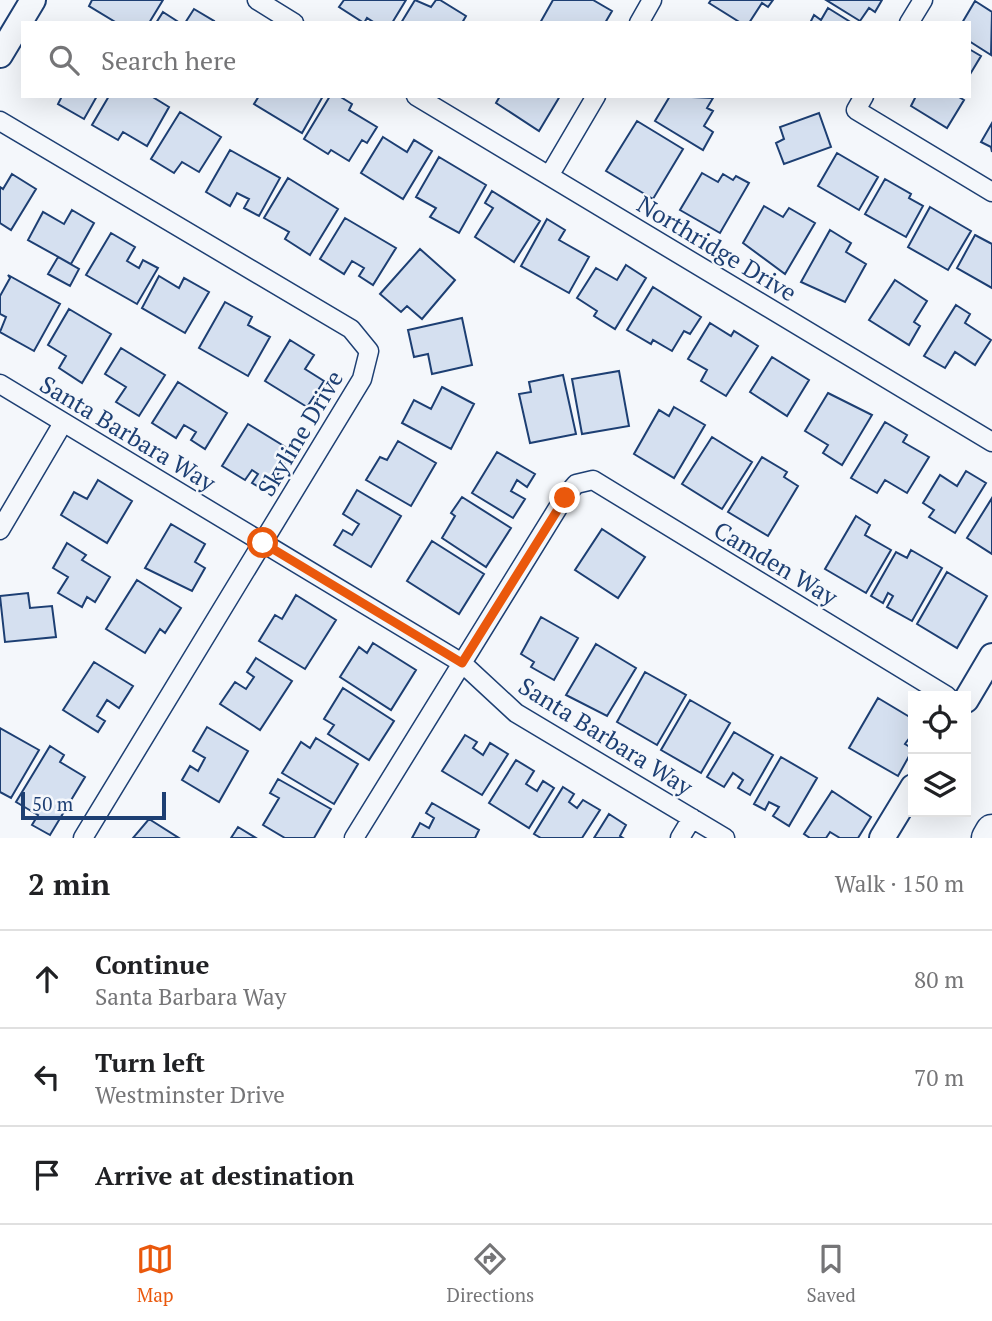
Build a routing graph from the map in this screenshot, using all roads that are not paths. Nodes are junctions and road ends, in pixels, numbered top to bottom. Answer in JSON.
{"nodes":[{"id":1,"x":33,"y":0,"type":"edge"},
{"id":2,"x":257,"y":0,"type":"edge"},
{"id":3,"x":652,"y":0,"type":"edge"},
{"id":4,"x":923,"y":0,"type":"edge"},
{"id":5,"x":291,"y":21,"type":"edge"},
{"id":6,"x":640,"y":21,"type":"edge"},
{"id":7,"x":910,"y":21,"type":"edge"},
{"id":8,"x":0,"y":55,"type":"edge"},
{"id":9,"x":419,"y":98,"type":"edge"},
{"id":10,"x":595,"y":98,"type":"edge"},
{"id":11,"x":863,"y":98,"type":"edge"},
{"id":12,"x":0,"y":121,"type":"edge"},
{"id":13,"x":549,"y":176,"type":"junction"},
{"id":14,"x":992,"y":192,"type":"edge"},
{"id":15,"x":0,"y":384,"type":"edge"},
{"id":16,"x":63,"y":423,"type":"junction"},
{"id":17,"x":992,"y":442,"type":"edge"},
{"id":18,"x":1,"y":530,"type":"edge"},
{"id":19,"x":263,"y":543,"type":"junction"},
{"id":20,"x":992,"y":656,"type":"edge"},
{"id":21,"x":462,"y":663,"type":"junction"},
{"id":22,"x":939,"y":691,"type":"edge"},
{"id":23,"x":971,"y":692,"type":"edge"},
{"id":24,"x":908,"y":794,"type":"edge"},
{"id":25,"x":692,"y":818,"type":"junction"},
{"id":26,"x":992,"y":831,"type":"edge"},
{"id":27,"x":83,"y":838,"type":"edge"},
{"id":28,"x":354,"y":838,"type":"edge"},
{"id":29,"x":680,"y":838,"type":"edge"},
{"id":30,"x":725,"y":838,"type":"edge"},
{"id":31,"x":882,"y":838,"type":"edge"},
{"id":32,"x":988,"y":838,"type":"edge"}],
"edges":[{"from":1,"to":8,"type":"street"},
{"from":2,"to":5,"type":"street"},
{"from":3,"to":6,"type":"street"},
{"from":4,"to":7,"type":"street"},
{"from":9,"to":13,"type":"street","name":"Northridge Drive"},
{"from":10,"to":13,"type":"street"},
{"from":11,"to":14,"type":"street"},
{"from":12,"to":19,"type":"street","name":"Skyline Drive"},
{"from":13,"to":17,"type":"street","name":"Northridge Drive"},
{"from":15,"to":16,"type":"street","name":"Santa Barbara Way"},
{"from":16,"to":18,"type":"street"},
{"from":16,"to":19,"type":"street","name":"Santa Barbara Way"},
{"from":19,"to":21,"type":"street","name":"Santa Barbara Way"},
{"from":19,"to":27,"type":"street","name":"Skyline Drive"},
{"from":20,"to":23,"type":"street"},
{"from":21,"to":22,"type":"street","name":"Camden Way"},
{"from":21,"to":25,"type":"street","name":"Santa Barbara Way"},
{"from":21,"to":28,"type":"street"},
{"from":24,"to":31,"type":"street"},
{"from":25,"to":29,"type":"street"},
{"from":25,"to":30,"type":"street","name":"Santa Barbara Way"},
{"from":26,"to":32,"type":"highway"}]}
